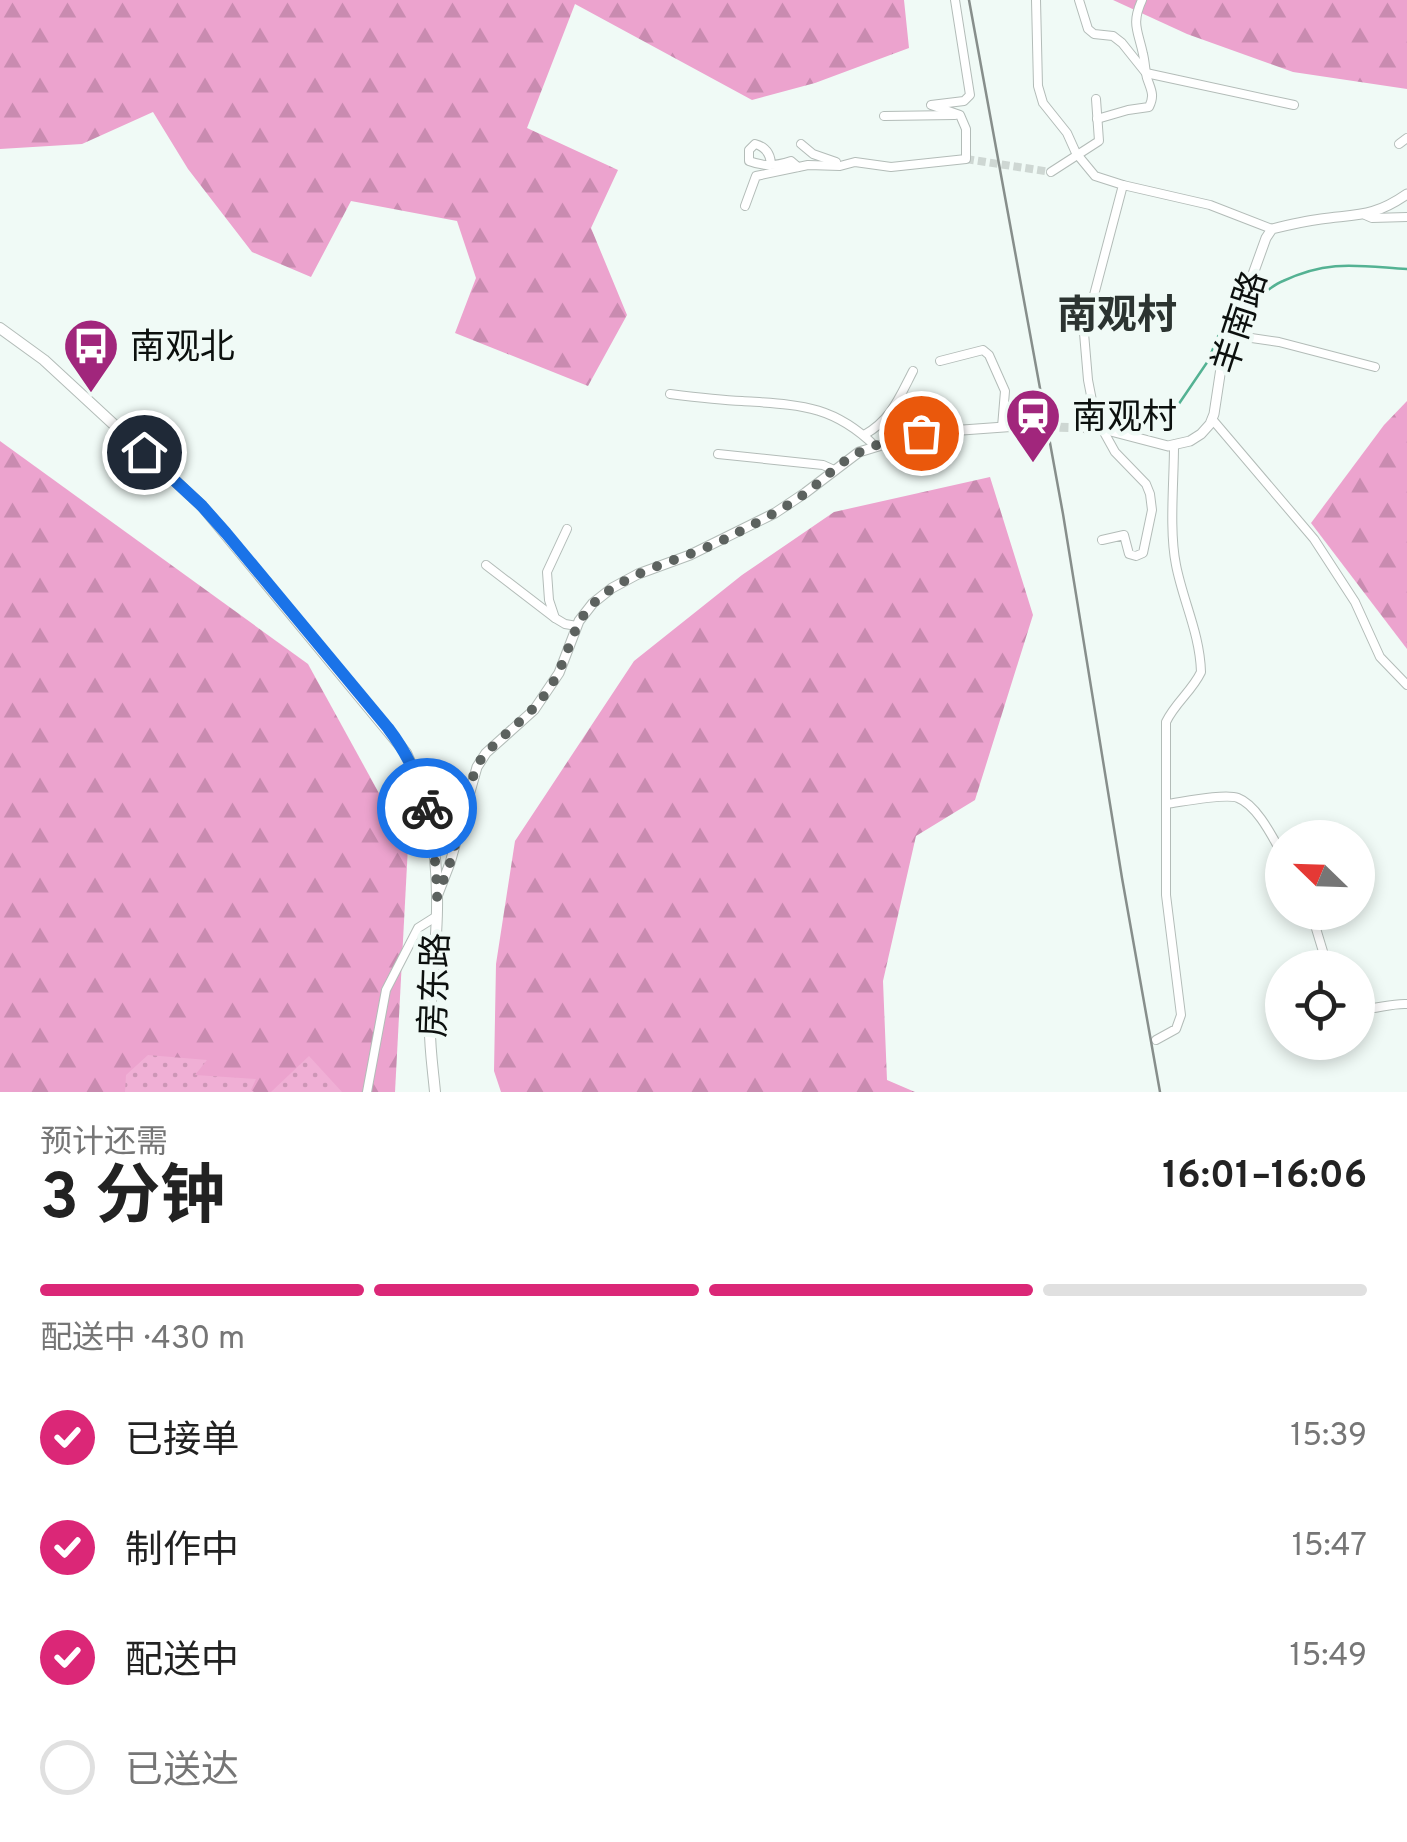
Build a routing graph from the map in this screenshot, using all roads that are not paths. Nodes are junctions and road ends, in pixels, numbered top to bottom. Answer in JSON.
{"nodes":[{"id":1,"x":955,"y":0,"type":"edge"},
{"id":2,"x":1036,"y":0,"type":"edge"},
{"id":3,"x":1079,"y":0,"type":"edge"},
{"id":4,"x":1142,"y":0,"type":"edge"},
{"id":5,"x":1146,"y":74,"type":"junction"},
{"id":6,"x":1096,"y":98,"type":"dead end"},
{"id":7,"x":1294,"y":105,"type":"dead end"},
{"id":8,"x":960,"y":115,"type":"junction"},
{"id":9,"x":884,"y":116,"type":"dead end"},
{"id":10,"x":1097,"y":119,"type":"junction"},
{"id":11,"x":801,"y":144,"type":"dead end"},
{"id":12,"x":1076,"y":154,"type":"junction"},
{"id":13,"x":846,"y":164,"type":"junction"},
{"id":14,"x":771,"y":166,"type":"dead end"},
{"id":15,"x":798,"y":166,"type":"junction"},
{"id":16,"x":1051,"y":172,"type":"tunnel mouth"},
{"id":17,"x":1123,"y":186,"type":"junction"},
{"id":18,"x":1407,"y":194,"type":"edge"},
{"id":19,"x":746,"y":206,"type":"dead end"},
{"id":20,"x":1365,"y":215,"type":"junction"},
{"id":21,"x":1407,"y":218,"type":"edge"},
{"id":22,"x":1272,"y":230,"type":"junction"},
{"id":23,"x":0,"y":328,"type":"edge"},
{"id":24,"x":1231,"y":335,"type":"junction"},
{"id":25,"x":940,"y":362,"type":"dead end"},
{"id":26,"x":1375,"y":367,"type":"dead end"},
{"id":27,"x":913,"y":371,"type":"dead end"},
{"id":28,"x":670,"y":394,"type":"dead end"},
{"id":29,"x":1212,"y":418,"type":"junction"},
{"id":30,"x":1019,"y":426,"type":"tunnel mouth"},
{"id":31,"x":1002,"y":427,"type":"junction"},
{"id":32,"x":1086,"y":428,"type":"tunnel mouth"},
{"id":33,"x":1103,"y":429,"type":"junction"},
{"id":34,"x":864,"y":435,"type":"junction"},
{"id":35,"x":875,"y":446,"type":"junction"},
{"id":36,"x":1174,"y":446,"type":"junction"},
{"id":37,"x":718,"y":454,"type":"dead end"},
{"id":38,"x":834,"y":470,"type":"junction"},
{"id":39,"x":566,"y":529,"type":"dead end"},
{"id":40,"x":1102,"y":540,"type":"dead end"},
{"id":41,"x":486,"y":565,"type":"dead end"},
{"id":42,"x":555,"y":618,"type":"junction"},
{"id":43,"x":577,"y":626,"type":"junction"},
{"id":44,"x":1407,"y":685,"type":"edge"},
{"id":45,"x":1166,"y":804,"type":"junction"},
{"id":46,"x":1265,"y":825,"type":"edge"},
{"id":47,"x":437,"y":897,"type":"junction"},
{"id":48,"x":437,"y":916,"type":"junction"},
{"id":49,"x":1407,"y":1004,"type":"edge"},
{"id":50,"x":1375,"y":1010,"type":"edge"},
{"id":51,"x":1156,"y":1040,"type":"dead end"},
{"id":52,"x":367,"y":1092,"type":"edge"},
{"id":53,"x":435,"y":1092,"type":"edge"}],
"edges":[{"from":1,"to":8,"type":"street"},
{"from":2,"to":12,"type":"street"},
{"from":3,"to":5,"type":"street"},
{"from":4,"to":5,"type":"street"},
{"from":5,"to":7,"type":"street"},
{"from":5,"to":10,"type":"street"},
{"from":6,"to":10,"type":"street"},
{"from":8,"to":9,"type":"street"},
{"from":8,"to":13,"type":"street"},
{"from":10,"to":12,"type":"street"},
{"from":11,"to":13,"type":"street"},
{"from":12,"to":16,"type":"street"},
{"from":12,"to":17,"type":"street"},
{"from":13,"to":15,"type":"street"},
{"from":14,"to":15,"type":"street"},
{"from":15,"to":19,"type":"street"},
{"from":17,"to":22,"type":"street"},
{"from":17,"to":33,"type":"street"},
{"from":18,"to":20,"type":"street","name":"羊南路"},
{"from":20,"to":21,"type":"street"},
{"from":20,"to":22,"type":"street","name":"羊南路"},
{"from":22,"to":24,"type":"street","name":"羊南路"},
{"from":23,"to":47,"type":"main road","name":"房东路"},
{"from":24,"to":26,"type":"street"},
{"from":24,"to":29,"type":"street","name":"羊南路"},
{"from":25,"to":31,"type":"street"},
{"from":27,"to":34,"type":"street"},
{"from":28,"to":34,"type":"street"},
{"from":29,"to":36,"type":"street","name":"羊南路"},
{"from":29,"to":44,"type":"street"},
{"from":30,"to":31,"type":"street"},
{"from":31,"to":35,"type":"street"},
{"from":32,"to":33,"type":"street"},
{"from":33,"to":36,"type":"street"},
{"from":33,"to":40,"type":"street"},
{"from":34,"to":35,"type":"street"},
{"from":35,"to":38,"type":"street"},
{"from":36,"to":45,"type":"street"},
{"from":37,"to":38,"type":"street"},
{"from":38,"to":43,"type":"street"},
{"from":39,"to":42,"type":"street"},
{"from":41,"to":42,"type":"street"},
{"from":42,"to":43,"type":"street"},
{"from":43,"to":47,"type":"street"},
{"from":45,"to":46,"type":"street"},
{"from":45,"to":51,"type":"street"},
{"from":47,"to":48,"type":"main road","name":"房东路"},
{"from":48,"to":52,"type":"street"},
{"from":48,"to":53,"type":"main road","name":"房东路"},
{"from":49,"to":50,"type":"street"}]}
